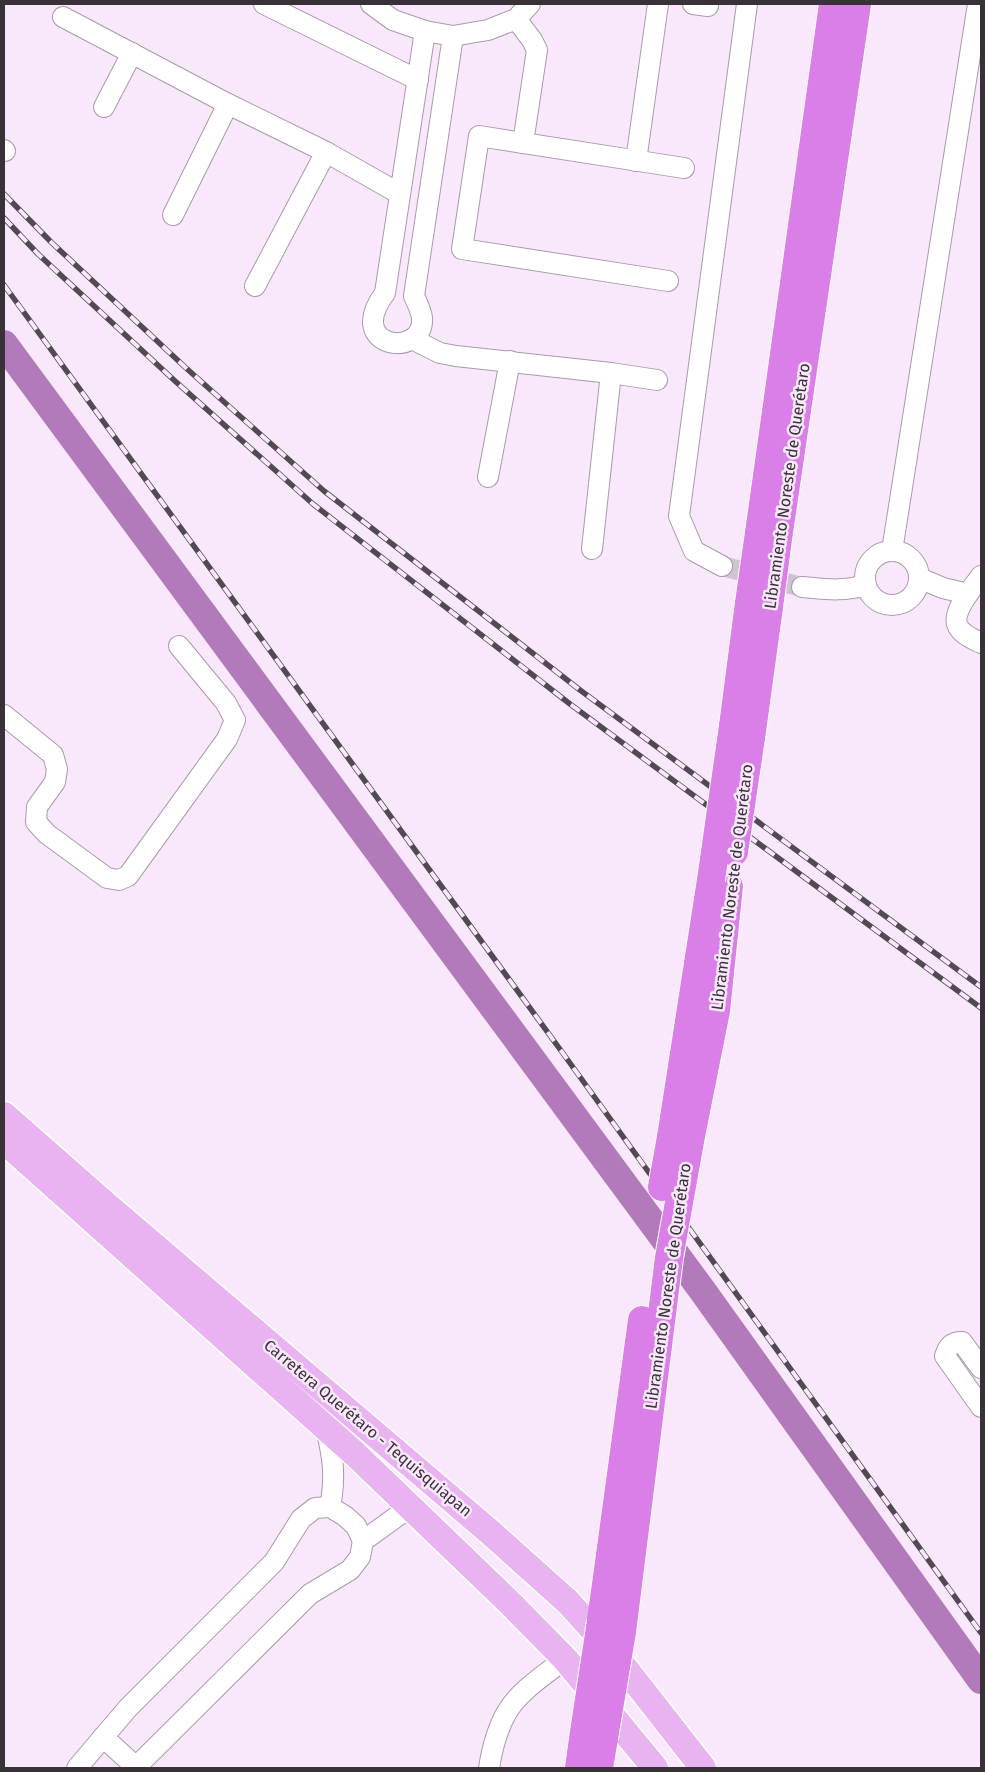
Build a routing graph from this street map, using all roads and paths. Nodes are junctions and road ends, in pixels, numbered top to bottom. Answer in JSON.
{"nodes":[{"id":1,"x":264,"y":4,"type":"edge"},
{"id":2,"x":371,"y":4,"type":"edge"},
{"id":3,"x":530,"y":4,"type":"edge"},
{"id":4,"x":658,"y":4,"type":"edge"},
{"id":5,"x":747,"y":4,"type":"edge"},
{"id":6,"x":833,"y":4,"type":"edge"},
{"id":7,"x":857,"y":4,"type":"edge"},
{"id":8,"x":978,"y":4,"type":"edge"},
{"id":9,"x":63,"y":17,"type":"dead end"},
{"id":10,"x":516,"y":19,"type":"junction"},
{"id":11,"x":425,"y":30,"type":"junction"},
{"id":12,"x":453,"y":36,"type":"junction"},
{"id":13,"x":132,"y":53,"type":"junction"},
{"id":14,"x":418,"y":80,"type":"junction"},
{"id":15,"x":228,"y":104,"type":"junction"},
{"id":16,"x":104,"y":107,"type":"dead end"},
{"id":17,"x":524,"y":143,"type":"junction"},
{"id":18,"x":326,"y":152,"type":"junction"},
{"id":19,"x":636,"y":161,"type":"junction"},
{"id":20,"x":684,"y":168,"type":"dead end"},
{"id":21,"x":400,"y":194,"type":"junction"},
{"id":22,"x":173,"y":215,"type":"dead end"},
{"id":23,"x":668,"y":281,"type":"dead end"},
{"id":24,"x":255,"y":286,"type":"dead end"},
{"id":25,"x":385,"y":293,"type":"junction"},
{"id":26,"x":414,"y":296,"type":"junction"},
{"id":27,"x":412,"y":339,"type":"junction"},
{"id":28,"x":510,"y":361,"type":"junction"},
{"id":29,"x":611,"y":373,"type":"junction"},
{"id":30,"x":656,"y":380,"type":"dead end"},
{"id":31,"x":488,"y":477,"type":"dead end"},
{"id":32,"x":769,"y":536,"type":"junction"},
{"id":33,"x":592,"y":550,"type":"dead end"},
{"id":34,"x":892,"y":551,"type":"junction"},
{"id":35,"x":722,"y":566,"type":"tunnel mouth"},
{"id":36,"x":981,"y":576,"type":"edge"},
{"id":37,"x":919,"y":578,"type":"junction"},
{"id":38,"x":865,"y":585,"type":"junction"},
{"id":39,"x":802,"y":587,"type":"tunnel mouth"},
{"id":40,"x":968,"y":594,"type":"junction"},
{"id":41,"x":981,"y":644,"type":"edge"},
{"id":42,"x":179,"y":646,"type":"dead end"},
{"id":43,"x":4,"y":715,"type":"edge"},
{"id":44,"x":4,"y":1116,"type":"edge"},
{"id":45,"x":4,"y":1142,"type":"edge"},
{"id":46,"x":981,"y":1368,"type":"edge"},
{"id":47,"x":981,"y":1407,"type":"edge"},
{"id":48,"x":326,"y":1428,"type":"junction"},
{"id":49,"x":330,"y":1507,"type":"junction"},
{"id":50,"x":410,"y":1507,"type":"junction"},
{"id":51,"x":363,"y":1541,"type":"junction"},
{"id":52,"x":565,"y":1659,"type":"junction"},
{"id":53,"x":594,"y":1735,"type":"junction"},
{"id":54,"x":104,"y":1737,"type":"junction"},
{"id":55,"x":77,"y":1768,"type":"edge"},
{"id":56,"x":136,"y":1768,"type":"edge"},
{"id":57,"x":489,"y":1768,"type":"edge"},
{"id":58,"x":579,"y":1768,"type":"edge"},
{"id":59,"x":599,"y":1768,"type":"edge"},
{"id":60,"x":655,"y":1768,"type":"edge"},
{"id":61,"x":703,"y":1768,"type":"edge"}],
"edges":[{"from":1,"to":14,"type":"street"},
{"from":2,"to":11,"type":"street"},
{"from":3,"to":10,"type":"street"},
{"from":4,"to":19,"type":"street"},
{"from":5,"to":35,"type":"street"},
{"from":6,"to":32,"type":"highway","name":"Libramiento Noreste de Querétaro"},
{"from":7,"to":32,"type":"highway","name":"Libramiento Noreste de Querétaro"},
{"from":8,"to":34,"type":"street"},
{"from":9,"to":13,"type":"street"},
{"from":10,"to":12,"type":"street"},
{"from":10,"to":17,"type":"street"},
{"from":11,"to":12,"type":"street"},
{"from":11,"to":14,"type":"street"},
{"from":12,"to":26,"type":"street"},
{"from":13,"to":15,"type":"street"},
{"from":13,"to":16,"type":"street"},
{"from":14,"to":21,"type":"street"},
{"from":15,"to":18,"type":"street"},
{"from":15,"to":22,"type":"street"},
{"from":17,"to":19,"type":"street"},
{"from":17,"to":23,"type":"street"},
{"from":18,"to":21,"type":"street"},
{"from":18,"to":24,"type":"street"},
{"from":19,"to":20,"type":"street"},
{"from":21,"to":25,"type":"street"},
{"from":25,"to":26,"type":"street"},
{"from":25,"to":27,"type":"street"},
{"from":26,"to":27,"type":"street"},
{"from":27,"to":28,"type":"street"},
{"from":28,"to":29,"type":"street"},
{"from":28,"to":31,"type":"street"},
{"from":29,"to":30,"type":"street"},
{"from":29,"to":33,"type":"street"},
{"from":32,"to":53,"type":"highway","name":"Libramiento Noreste de Querétaro","bridge":true},
{"from":34,"to":37,"type":"street"},
{"from":34,"to":38,"type":"street"},
{"from":36,"to":40,"type":"street"},
{"from":37,"to":38,"type":"street"},
{"from":37,"to":40,"type":"street"},
{"from":38,"to":39,"type":"street"},
{"from":40,"to":41,"type":"street"},
{"from":42,"to":43,"type":"street"},
{"from":44,"to":61,"type":"main road","name":"Carretera Querétaro - Tequisquiapan"},
{"from":45,"to":48,"type":"main road","name":"Carretera Querétaro - Tequisquiapan"},
{"from":46,"to":47,"type":"street"},
{"from":48,"to":49,"type":"street"},
{"from":48,"to":50,"type":"main road","name":"Carretera Querétaro - Tequisquiapan"},
{"from":49,"to":51,"type":"street"},
{"from":49,"to":54,"type":"street"},
{"from":50,"to":51,"type":"street"},
{"from":50,"to":52,"type":"main road","name":"Carretera Querétaro - Tequisquiapan"},
{"from":51,"to":56,"type":"street"},
{"from":52,"to":57,"type":"street"},
{"from":52,"to":60,"type":"main road","name":"Carretera Querétaro - Tequisquiapan"},
{"from":53,"to":58,"type":"highway","name":"Libramiento Noreste de Querétaro"},
{"from":53,"to":59,"type":"highway","name":"Libramiento Noreste de Querétaro"},
{"from":54,"to":55,"type":"street"},
{"from":54,"to":56,"type":"street"}]}
